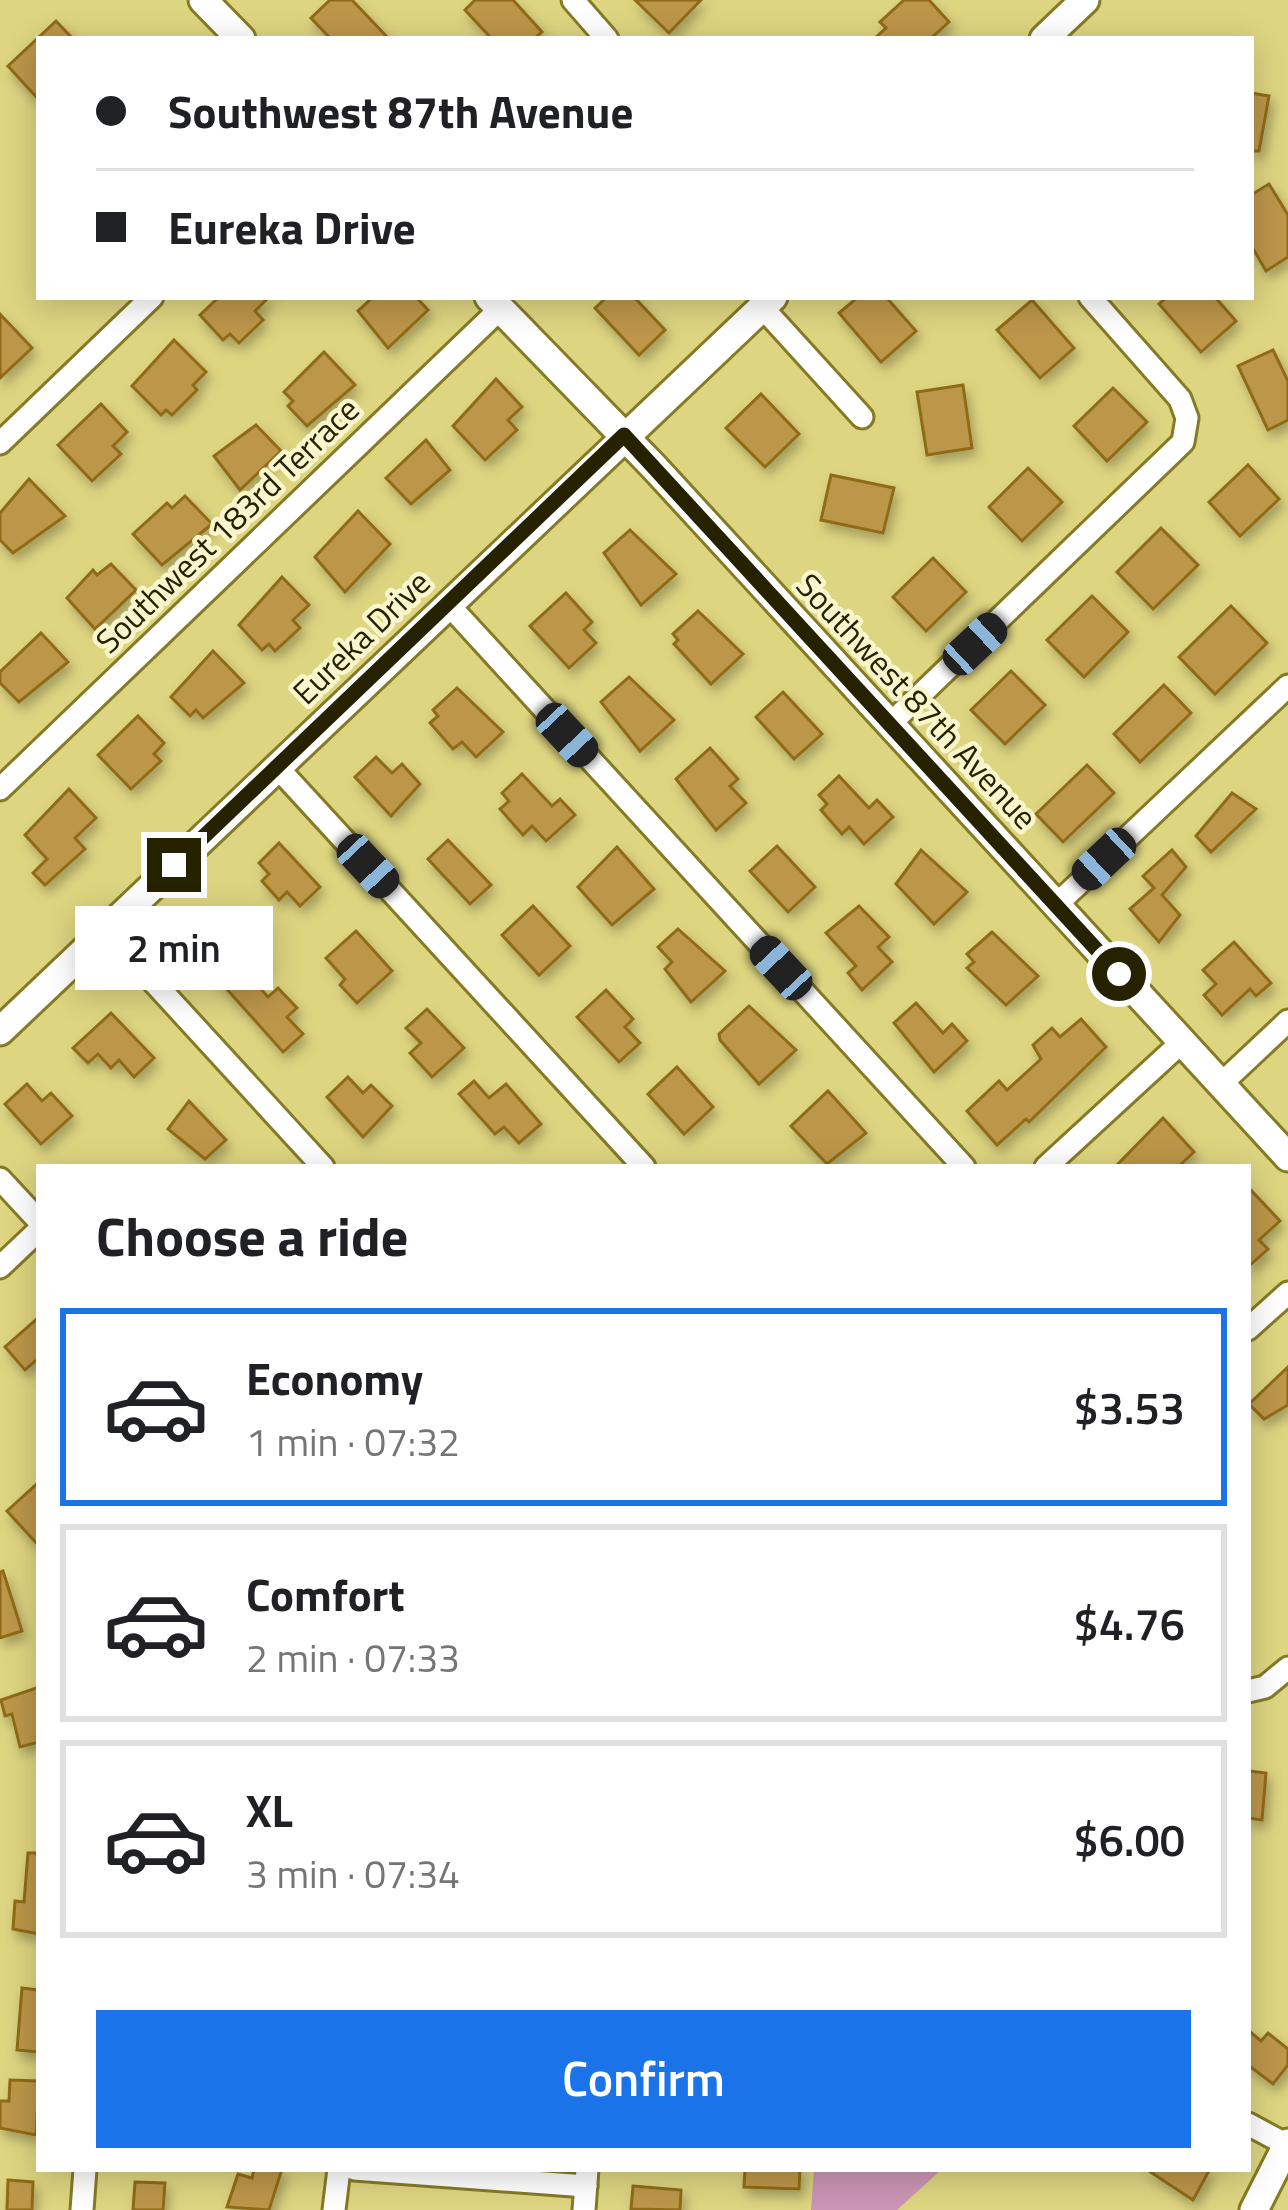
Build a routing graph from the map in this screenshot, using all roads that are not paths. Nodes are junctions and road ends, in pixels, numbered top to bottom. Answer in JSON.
{"nodes":[{"id":1,"x":203,"y":0,"type":"edge"},
{"id":2,"x":573,"y":0,"type":"edge"},
{"id":3,"x":1085,"y":0,"type":"edge"},
{"id":4,"x":238,"y":36,"type":"edge"},
{"id":5,"x":604,"y":36,"type":"edge"},
{"id":6,"x":1047,"y":36,"type":"edge"},
{"id":7,"x":149,"y":300,"type":"edge"},
{"id":8,"x":1093,"y":300,"type":"edge"},
{"id":9,"x":767,"y":302,"type":"edge"},
{"id":10,"x":495,"y":303,"type":"edge"},
{"id":11,"x":862,"y":417,"type":"dead end"},
{"id":12,"x":624,"y":435,"type":"junction"},
{"id":13,"x":0,"y":442,"type":"edge"},
{"id":14,"x":448,"y":604,"type":"junction"},
{"id":15,"x":1288,"y":686,"type":"edge"},
{"id":16,"x":890,"y":724,"type":"junction"},
{"id":17,"x":277,"y":767,"type":"junction"},
{"id":18,"x":0,"y":789,"type":"edge"},
{"id":19,"x":1056,"y":905,"type":"junction"},
{"id":20,"x":106,"y":930,"type":"junction"},
{"id":21,"x":1288,"y":1021,"type":"edge"},
{"id":22,"x":0,"y":1031,"type":"edge"},
{"id":23,"x":1182,"y":1042,"type":"junction"},
{"id":24,"x":1221,"y":1084,"type":"junction"},
{"id":25,"x":1288,"y":1157,"type":"edge"},
{"id":26,"x":320,"y":1164,"type":"edge"},
{"id":27,"x":641,"y":1164,"type":"edge"},
{"id":28,"x":961,"y":1164,"type":"edge"},
{"id":29,"x":1049,"y":1164,"type":"edge"},
{"id":30,"x":0,"y":1179,"type":"edge"},
{"id":31,"x":36,"y":1218,"type":"edge"},
{"id":32,"x":36,"y":1234,"type":"edge"},
{"id":33,"x":0,"y":1268,"type":"edge"},
{"id":34,"x":1288,"y":1293,"type":"edge"},
{"id":35,"x":1251,"y":1326,"type":"edge"},
{"id":36,"x":1288,"y":1668,"type":"edge"},
{"id":37,"x":1251,"y":1690,"type":"edge"},
{"id":38,"x":1251,"y":2126,"type":"edge"},
{"id":39,"x":1287,"y":2144,"type":"edge"},
{"id":40,"x":85,"y":2172,"type":"edge"},
{"id":41,"x":339,"y":2172,"type":"edge"},
{"id":42,"x":431,"y":2172,"type":"edge"},
{"id":43,"x":586,"y":2178,"type":"edge"},
{"id":44,"x":82,"y":2210,"type":"edge"},
{"id":45,"x":334,"y":2210,"type":"edge"},
{"id":46,"x":584,"y":2210,"type":"edge"},
{"id":47,"x":1254,"y":2210,"type":"edge"}],
"edges":[{"from":1,"to":4,"type":"street"},
{"from":2,"to":5,"type":"street"},
{"from":3,"to":6,"type":"street"},
{"from":7,"to":13,"type":"street"},
{"from":8,"to":16,"type":"street"},
{"from":9,"to":11,"type":"street"},
{"from":9,"to":12,"type":"street","name":"Eureka Drive"},
{"from":10,"to":12,"type":"street","name":"Southwest 87th Avenue"},
{"from":10,"to":18,"type":"street","name":"Southwest 183rd Terrace"},
{"from":12,"to":14,"type":"street","name":"Eureka Drive"},
{"from":12,"to":16,"type":"street","name":"Southwest 87th Avenue"},
{"from":14,"to":17,"type":"street","name":"Eureka Drive"},
{"from":14,"to":28,"type":"street"},
{"from":15,"to":19,"type":"street"},
{"from":16,"to":19,"type":"street","name":"Southwest 87th Avenue"},
{"from":17,"to":20,"type":"street","name":"Eureka Drive"},
{"from":17,"to":27,"type":"street"},
{"from":19,"to":23,"type":"street","name":"Southwest 87th Avenue"},
{"from":20,"to":22,"type":"street","name":"Eureka Drive"},
{"from":20,"to":26,"type":"street"},
{"from":21,"to":24,"type":"street"},
{"from":23,"to":24,"type":"street","name":"Southwest 87th Avenue"},
{"from":23,"to":29,"type":"street"},
{"from":24,"to":25,"type":"street","name":"Southwest 87th Avenue"},
{"from":30,"to":31,"type":"street"},
{"from":32,"to":33,"type":"street"},
{"from":34,"to":35,"type":"street"},
{"from":36,"to":37,"type":"street"},
{"from":38,"to":39,"type":"street"},
{"from":39,"to":47,"type":"street"},
{"from":40,"to":44,"type":"street"},
{"from":41,"to":45,"type":"street"},
{"from":42,"to":43,"type":"street"},
{"from":43,"to":46,"type":"street"}]}
